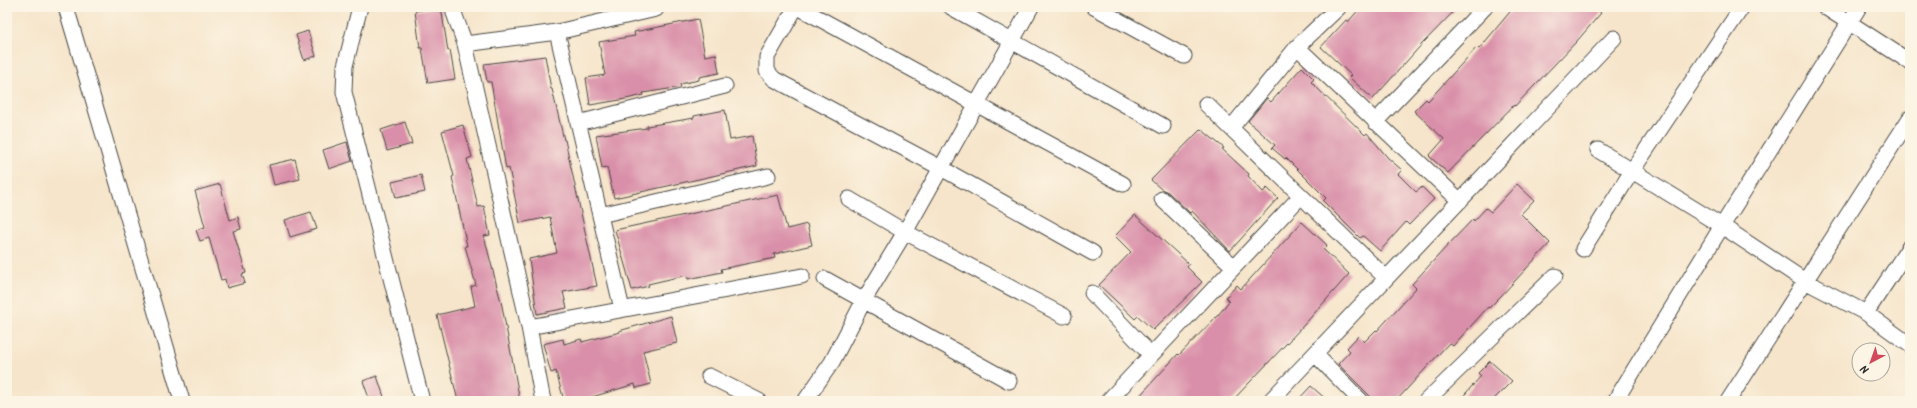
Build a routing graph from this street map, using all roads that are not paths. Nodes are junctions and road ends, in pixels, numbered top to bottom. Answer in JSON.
{"nodes":[{"id":1,"x":66,"y":7,"type":"edge"},
{"id":2,"x":360,"y":7,"type":"edge"},
{"id":3,"x":797,"y":7,"type":"edge"},
{"id":4,"x":950,"y":7,"type":"edge"},
{"id":5,"x":1031,"y":7,"type":"edge"},
{"id":6,"x":1094,"y":7,"type":"edge"},
{"id":7,"x":1339,"y":7,"type":"edge"},
{"id":8,"x":1486,"y":7,"type":"edge"},
{"id":9,"x":1742,"y":7,"type":"edge"},
{"id":10,"x":1825,"y":7,"type":"edge"},
{"id":11,"x":1859,"y":7,"type":"edge"},
{"id":12,"x":656,"y":9,"type":"dead end"},
{"id":13,"x":454,"y":13,"type":"dead end"},
{"id":14,"x":1117,"y":13,"type":"edge"},
{"id":15,"x":1849,"y":23,"type":"junction"},
{"id":16,"x":557,"y":32,"type":"junction"},
{"id":17,"x":1614,"y":38,"type":"dead end"},
{"id":18,"x":1012,"y":41,"type":"junction"},
{"id":19,"x":465,"y":44,"type":"junction"},
{"id":20,"x":1298,"y":47,"type":"junction"},
{"id":21,"x":1184,"y":56,"type":"dead end"},
{"id":22,"x":1910,"y":62,"type":"edge"},
{"id":23,"x":725,"y":86,"type":"dead end"},
{"id":24,"x":977,"y":104,"type":"junction"},
{"id":25,"x":1206,"y":104,"type":"dead end"},
{"id":26,"x":1910,"y":118,"type":"edge"},
{"id":27,"x":1375,"y":122,"type":"junction"},
{"id":28,"x":578,"y":123,"type":"junction"},
{"id":29,"x":1163,"y":126,"type":"dead end"},
{"id":30,"x":1231,"y":128,"type":"junction"},
{"id":31,"x":1598,"y":150,"type":"dead end"},
{"id":32,"x":941,"y":168,"type":"junction"},
{"id":33,"x":1632,"y":171,"type":"junction"},
{"id":34,"x":768,"y":176,"type":"dead end"},
{"id":35,"x":1123,"y":184,"type":"dead end"},
{"id":36,"x":1301,"y":196,"type":"junction"},
{"id":37,"x":849,"y":199,"type":"dead end"},
{"id":38,"x":1162,"y":199,"type":"dead end"},
{"id":39,"x":1460,"y":201,"type":"junction"},
{"id":40,"x":600,"y":215,"type":"junction"},
{"id":41,"x":1722,"y":226,"type":"junction"},
{"id":42,"x":905,"y":232,"type":"junction"},
{"id":43,"x":1910,"y":246,"type":"edge"},
{"id":44,"x":1583,"y":249,"type":"dead end"},
{"id":45,"x":1093,"y":253,"type":"dead end"},
{"id":46,"x":1234,"y":267,"type":"junction"},
{"id":47,"x":802,"y":276,"type":"dead end"},
{"id":48,"x":1554,"y":276,"type":"dead end"},
{"id":49,"x":1386,"y":278,"type":"junction"},
{"id":50,"x":825,"y":279,"type":"dead end"},
{"id":51,"x":1805,"y":281,"type":"junction"},
{"id":52,"x":1092,"y":293,"type":"dead end"},
{"id":53,"x":864,"y":300,"type":"junction"},
{"id":54,"x":622,"y":309,"type":"junction"},
{"id":55,"x":1866,"y":313,"type":"junction"},
{"id":56,"x":1064,"y":316,"type":"dead end"},
{"id":57,"x":529,"y":328,"type":"junction"},
{"id":58,"x":1910,"y":345,"type":"edge"},
{"id":59,"x":1315,"y":354,"type":"junction"},
{"id":60,"x":1151,"y":355,"type":"junction"},
{"id":61,"x":709,"y":376,"type":"dead end"},
{"id":62,"x":1009,"y":382,"type":"dead end"},
{"id":63,"x":182,"y":401,"type":"edge"},
{"id":64,"x":422,"y":401,"type":"edge"},
{"id":65,"x":543,"y":401,"type":"edge"},
{"id":66,"x":759,"y":401,"type":"edge"},
{"id":67,"x":805,"y":401,"type":"edge"},
{"id":68,"x":1108,"y":401,"type":"edge"},
{"id":69,"x":1270,"y":401,"type":"edge"},
{"id":70,"x":1361,"y":401,"type":"edge"},
{"id":71,"x":1426,"y":401,"type":"edge"},
{"id":72,"x":1615,"y":401,"type":"edge"},
{"id":73,"x":1728,"y":401,"type":"edge"}],
"edges":[{"from":1,"to":63,"type":"street"},
{"from":2,"to":64,"type":"street"},
{"from":3,"to":24,"type":"street"},
{"from":3,"to":32,"type":"street"},
{"from":4,"to":18,"type":"street"},
{"from":5,"to":18,"type":"street"},
{"from":6,"to":14,"type":"street"},
{"from":7,"to":20,"type":"street"},
{"from":8,"to":27,"type":"street"},
{"from":9,"to":33,"type":"street"},
{"from":10,"to":15,"type":"street"},
{"from":11,"to":15,"type":"street"},
{"from":12,"to":16,"type":"street"},
{"from":13,"to":19,"type":"street"},
{"from":14,"to":21,"type":"street"},
{"from":15,"to":22,"type":"street"},
{"from":15,"to":41,"type":"street"},
{"from":16,"to":19,"type":"street"},
{"from":16,"to":28,"type":"street"},
{"from":17,"to":39,"type":"street"},
{"from":18,"to":24,"type":"street"},
{"from":18,"to":29,"type":"street"},
{"from":19,"to":57,"type":"street"},
{"from":20,"to":27,"type":"street"},
{"from":20,"to":30,"type":"street"},
{"from":23,"to":28,"type":"street"},
{"from":24,"to":32,"type":"street"},
{"from":24,"to":35,"type":"street"},
{"from":25,"to":30,"type":"street"},
{"from":26,"to":51,"type":"street"},
{"from":27,"to":39,"type":"street"},
{"from":28,"to":40,"type":"street"},
{"from":30,"to":36,"type":"street"},
{"from":31,"to":33,"type":"street"},
{"from":32,"to":42,"type":"street"},
{"from":32,"to":45,"type":"street"},
{"from":33,"to":41,"type":"street"},
{"from":33,"to":44,"type":"street"},
{"from":34,"to":40,"type":"street"},
{"from":36,"to":46,"type":"street"},
{"from":36,"to":49,"type":"street"},
{"from":37,"to":42,"type":"street"},
{"from":38,"to":46,"type":"street"},
{"from":39,"to":49,"type":"street"},
{"from":40,"to":54,"type":"street"},
{"from":41,"to":51,"type":"street"},
{"from":41,"to":72,"type":"street"},
{"from":42,"to":53,"type":"street"},
{"from":42,"to":56,"type":"street"},
{"from":43,"to":55,"type":"street"},
{"from":46,"to":60,"type":"street"},
{"from":47,"to":54,"type":"street"},
{"from":48,"to":71,"type":"street"},
{"from":49,"to":59,"type":"street"},
{"from":50,"to":53,"type":"street"},
{"from":51,"to":55,"type":"street"},
{"from":51,"to":73,"type":"street"},
{"from":52,"to":60,"type":"street"},
{"from":53,"to":62,"type":"street"},
{"from":53,"to":67,"type":"street"},
{"from":54,"to":57,"type":"street"},
{"from":55,"to":58,"type":"street"},
{"from":57,"to":65,"type":"street"},
{"from":59,"to":69,"type":"street"},
{"from":59,"to":70,"type":"street"},
{"from":60,"to":68,"type":"street"},
{"from":61,"to":66,"type":"street"}]}
